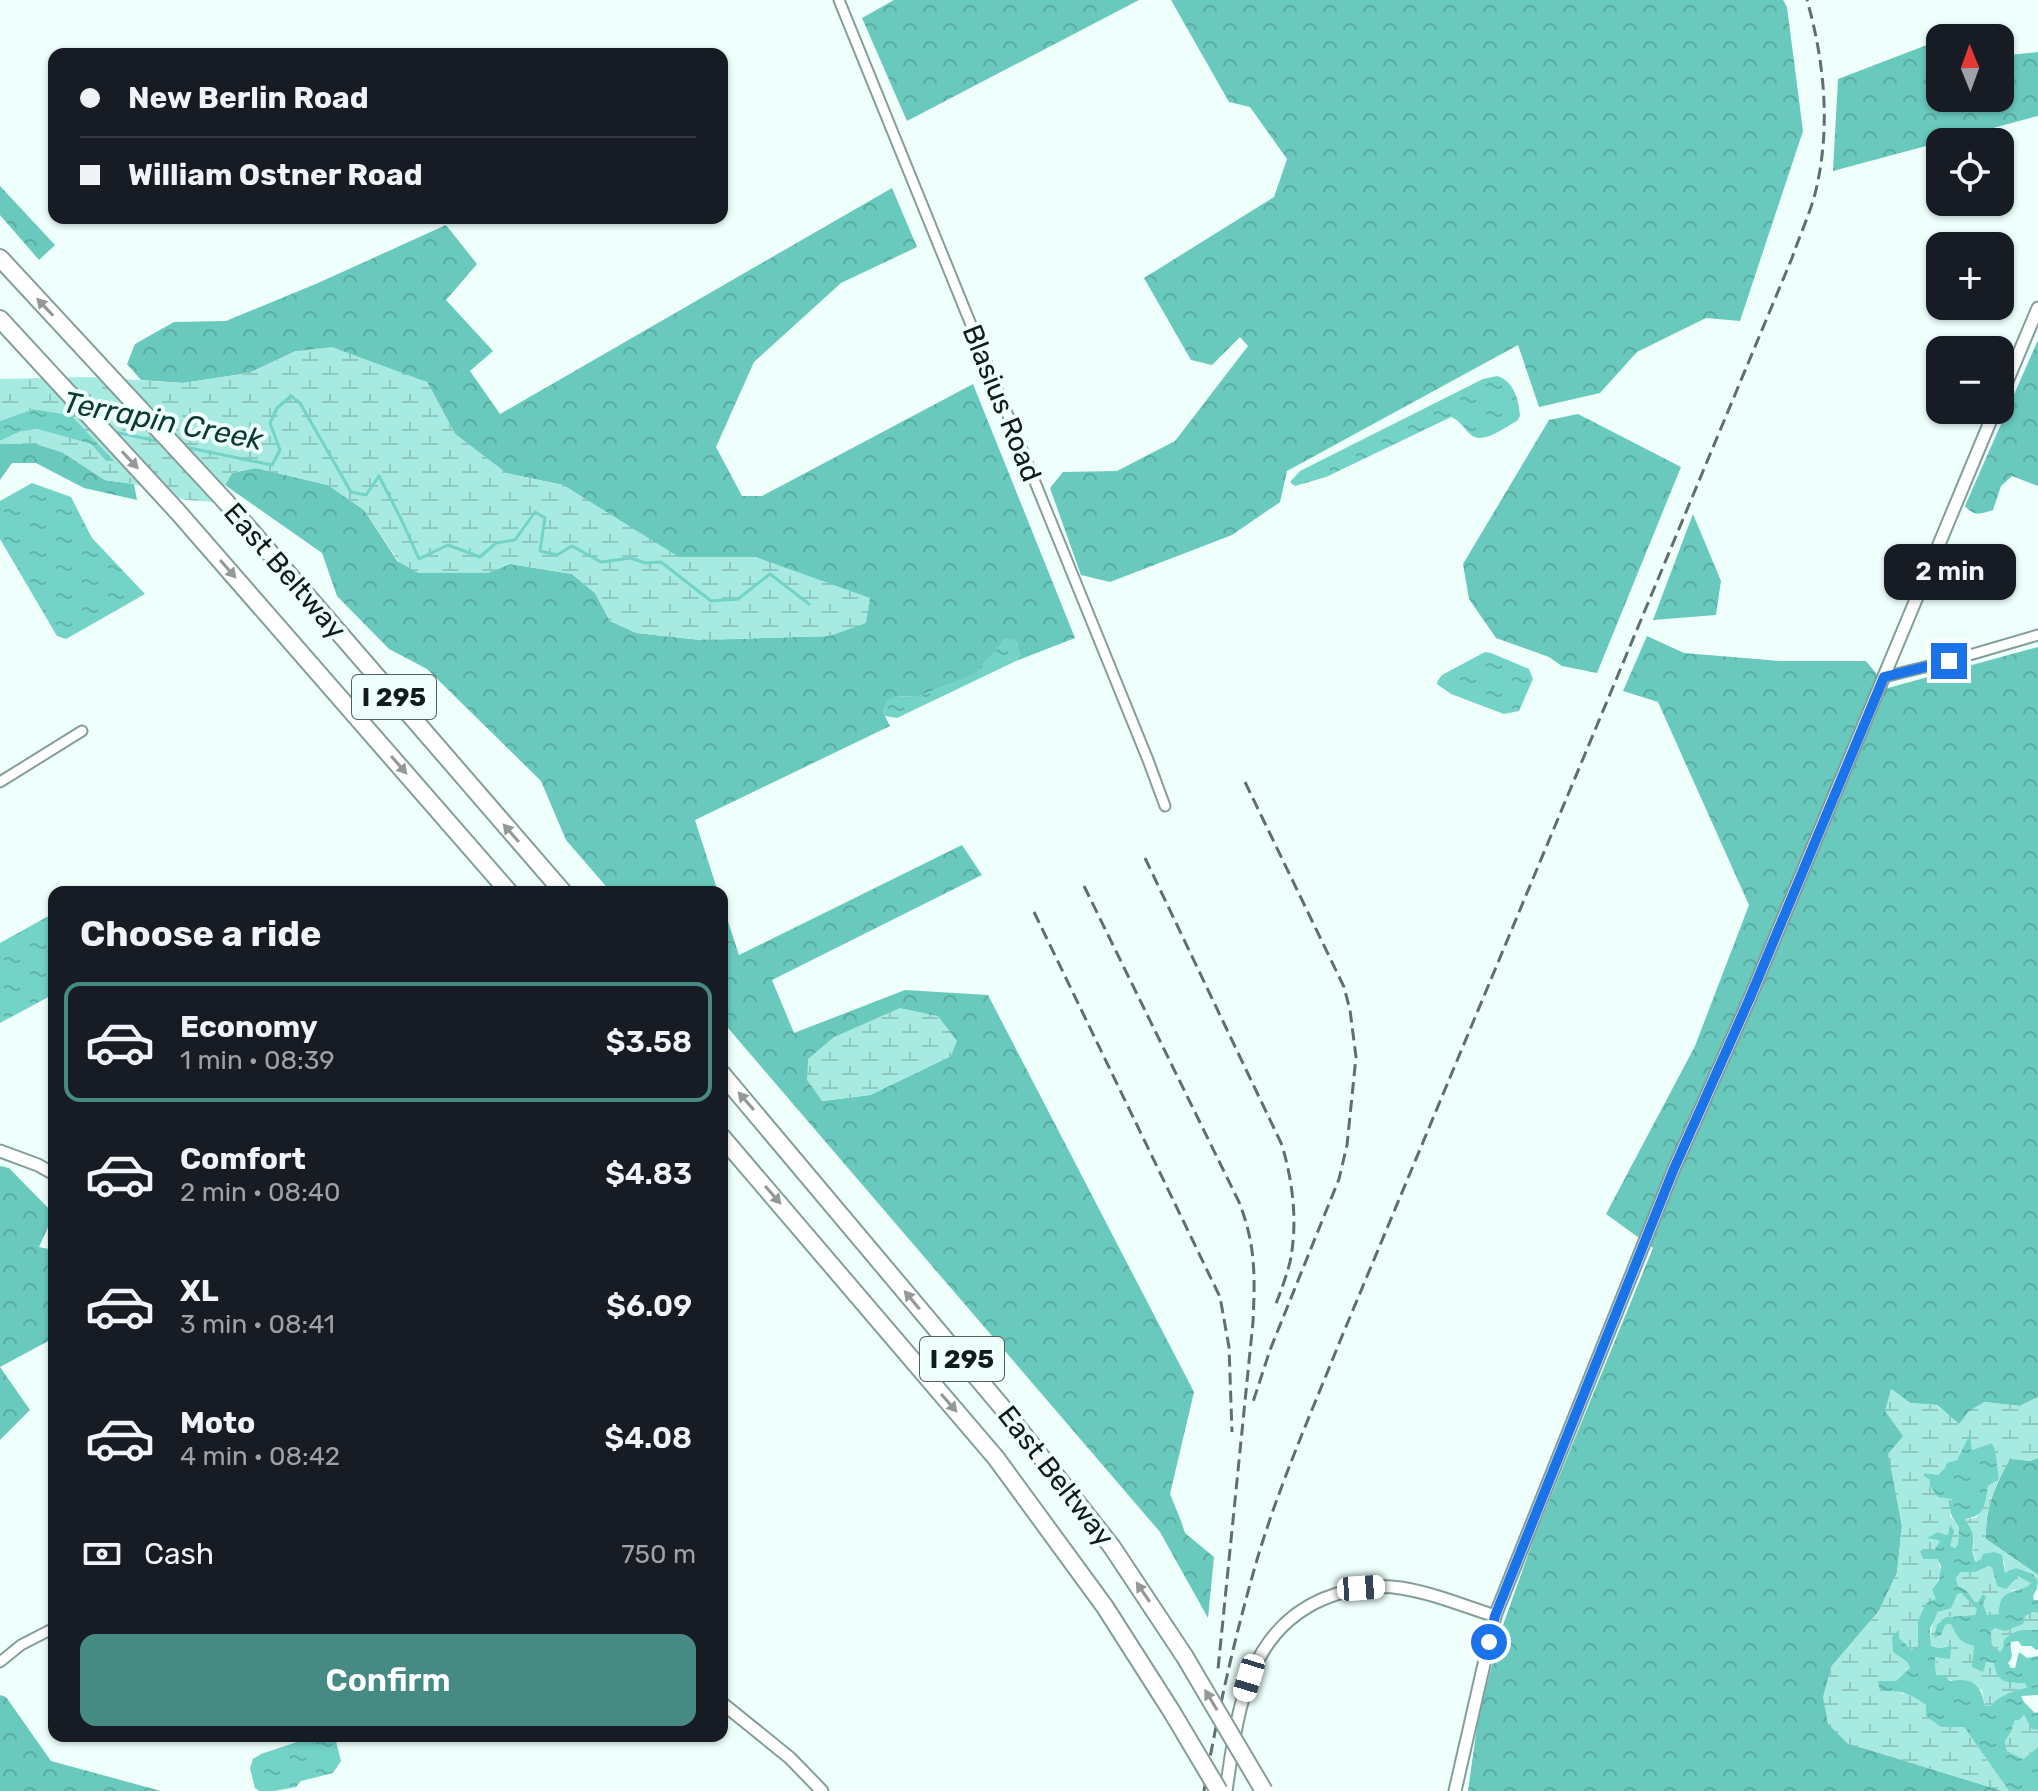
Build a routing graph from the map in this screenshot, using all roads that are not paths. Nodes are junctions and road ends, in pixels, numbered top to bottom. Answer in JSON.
{"nodes":[{"id":1,"x":839,"y":0,"type":"edge"},
{"id":2,"x":0,"y":258,"type":"edge"},
{"id":3,"x":2038,"y":308,"type":"edge"},
{"id":4,"x":0,"y":319,"type":"edge"},
{"id":5,"x":2014,"y":365,"type":"edge"},
{"id":6,"x":1989,"y":424,"type":"edge"},
{"id":7,"x":2038,"y":635,"type":"edge"},
{"id":8,"x":1884,"y":677,"type":"junction"},
{"id":9,"x":82,"y":731,"type":"dead end"},
{"id":10,"x":0,"y":782,"type":"edge"},
{"id":11,"x":1165,"y":806,"type":"dead end"},
{"id":12,"x":504,"y":886,"type":"edge"},
{"id":13,"x":558,"y":886,"type":"edge"},
{"id":14,"x":728,"y":1081,"type":"edge"},
{"id":15,"x":728,"y":1144,"type":"edge"},
{"id":16,"x":0,"y":1151,"type":"edge"},
{"id":17,"x":48,"y":1171,"type":"edge"},
{"id":18,"x":1495,"y":1616,"type":"junction"},
{"id":19,"x":48,"y":1631,"type":"edge"},
{"id":20,"x":0,"y":1662,"type":"edge"},
{"id":21,"x":728,"y":1708,"type":"edge"},
{"id":22,"x":822,"y":1791,"type":"edge"},
{"id":23,"x":1219,"y":1791,"type":"edge"},
{"id":24,"x":1226,"y":1791,"type":"edge"},
{"id":25,"x":1264,"y":1791,"type":"edge"},
{"id":26,"x":1455,"y":1791,"type":"edge"}],
"edges":[{"from":1,"to":11,"type":"street","name":"Blasius Road"},
{"from":13,"to":2,"type":"highway","name":"East Beltway","number":"I 295","one_way":true},
{"from":3,"to":5,"type":"street"},
{"from":4,"to":12,"type":"highway","name":"East Beltway","number":"I 295","one_way":true},
{"from":6,"to":8,"type":"street"},
{"from":7,"to":8,"type":"street"},
{"from":8,"to":18,"type":"street"},
{"from":9,"to":10,"type":"street"},
{"from":25,"to":14,"type":"highway","name":"East Beltway","number":"I 295","one_way":true,"bridge":true},
{"from":15,"to":23,"type":"highway","name":"East Beltway","number":"I 295","one_way":true,"bridge":true},
{"from":16,"to":17,"type":"street"},
{"from":18,"to":24,"type":"street"},
{"from":18,"to":26,"type":"street"},
{"from":19,"to":20,"type":"street"},
{"from":21,"to":22,"type":"street"}]}
